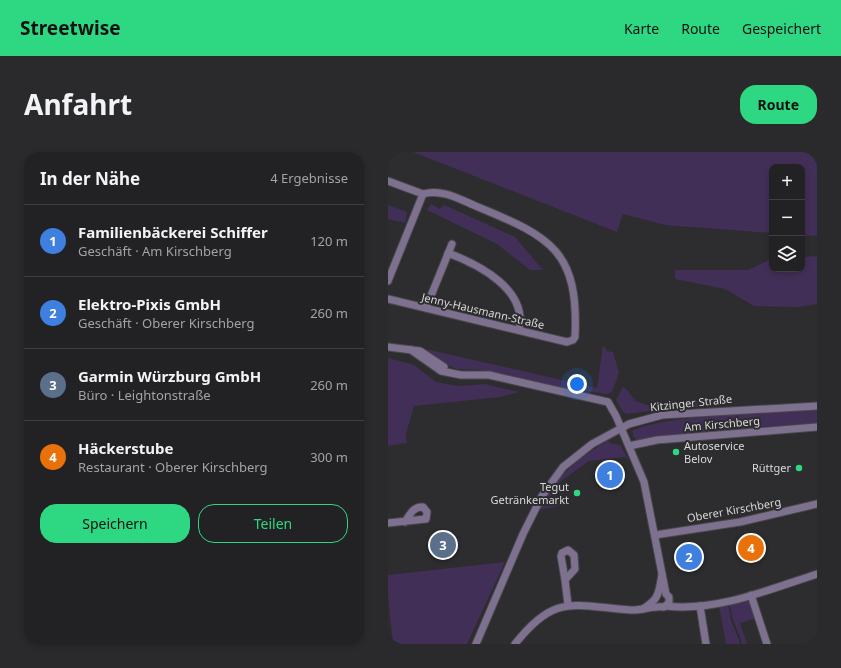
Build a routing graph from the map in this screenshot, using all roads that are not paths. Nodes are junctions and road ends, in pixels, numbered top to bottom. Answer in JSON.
{"nodes":[{"id":1,"x":388,"y":181,"type":"edge"},
{"id":2,"x":423,"y":194,"type":"junction"},
{"id":3,"x":452,"y":244,"type":"dead end"},
{"id":4,"x":448,"y":254,"type":"junction"},
{"id":5,"x":388,"y":281,"type":"edge"},
{"id":6,"x":388,"y":299,"type":"edge"},
{"id":7,"x":426,"y":308,"type":"junction"},
{"id":8,"x":519,"y":330,"type":"junction"},
{"id":9,"x":388,"y":347,"type":"edge"},
{"id":10,"x":817,"y":406,"type":"edge"},
{"id":11,"x":817,"y":427,"type":"edge"},
{"id":12,"x":620,"y":428,"type":"junction"},
{"id":13,"x":628,"y":446,"type":"junction"},
{"id":14,"x":817,"y":504,"type":"edge"},
{"id":15,"x":405,"y":522,"type":"dead end"},
{"id":16,"x":388,"y":524,"type":"edge"},
{"id":17,"x":655,"y":535,"type":"junction"},
{"id":18,"x":817,"y":574,"type":"edge"},
{"id":19,"x":565,"y":580,"type":"dead end"},
{"id":20,"x":751,"y":595,"type":"junction"},
{"id":21,"x":663,"y":600,"type":"junction"},
{"id":22,"x":568,"y":605,"type":"junction"},
{"id":23,"x":700,"y":606,"type":"junction"},
{"id":24,"x":476,"y":644,"type":"edge"},
{"id":25,"x":515,"y":644,"type":"edge"},
{"id":26,"x":706,"y":644,"type":"edge"},
{"id":27,"x":767,"y":644,"type":"edge"}],
"edges":[{"from":1,"to":2,"type":"street"},
{"from":2,"to":5,"type":"street"},
{"from":2,"to":8,"type":"street","name":"Jenny-Hausmann-Straße"},
{"from":3,"to":4,"type":"street"},
{"from":4,"to":7,"type":"street"},
{"from":4,"to":8,"type":"street"},
{"from":6,"to":7,"type":"street","name":"Jenny-Hausmann-Straße"},
{"from":7,"to":8,"type":"street","name":"Jenny-Hausmann-Straße"},
{"from":9,"to":12,"type":"street"},
{"from":10,"to":12,"type":"street","name":"Kitzinger Straße"},
{"from":11,"to":13,"type":"street","name":"Am Kirschberg"},
{"from":12,"to":13,"type":"street"},
{"from":12,"to":24,"type":"street","name":"Kitzinger Straße"},
{"from":13,"to":17,"type":"street"},
{"from":14,"to":17,"type":"street","name":"Oberer Kirschberg"},
{"from":15,"to":16,"type":"street"},
{"from":17,"to":21,"type":"street"},
{"from":18,"to":20,"type":"street"},
{"from":19,"to":22,"type":"street"},
{"from":20,"to":23,"type":"street"},
{"from":20,"to":27,"type":"street"},
{"from":21,"to":22,"type":"street"},
{"from":21,"to":23,"type":"street"},
{"from":22,"to":25,"type":"street"},
{"from":23,"to":26,"type":"street"}]}
